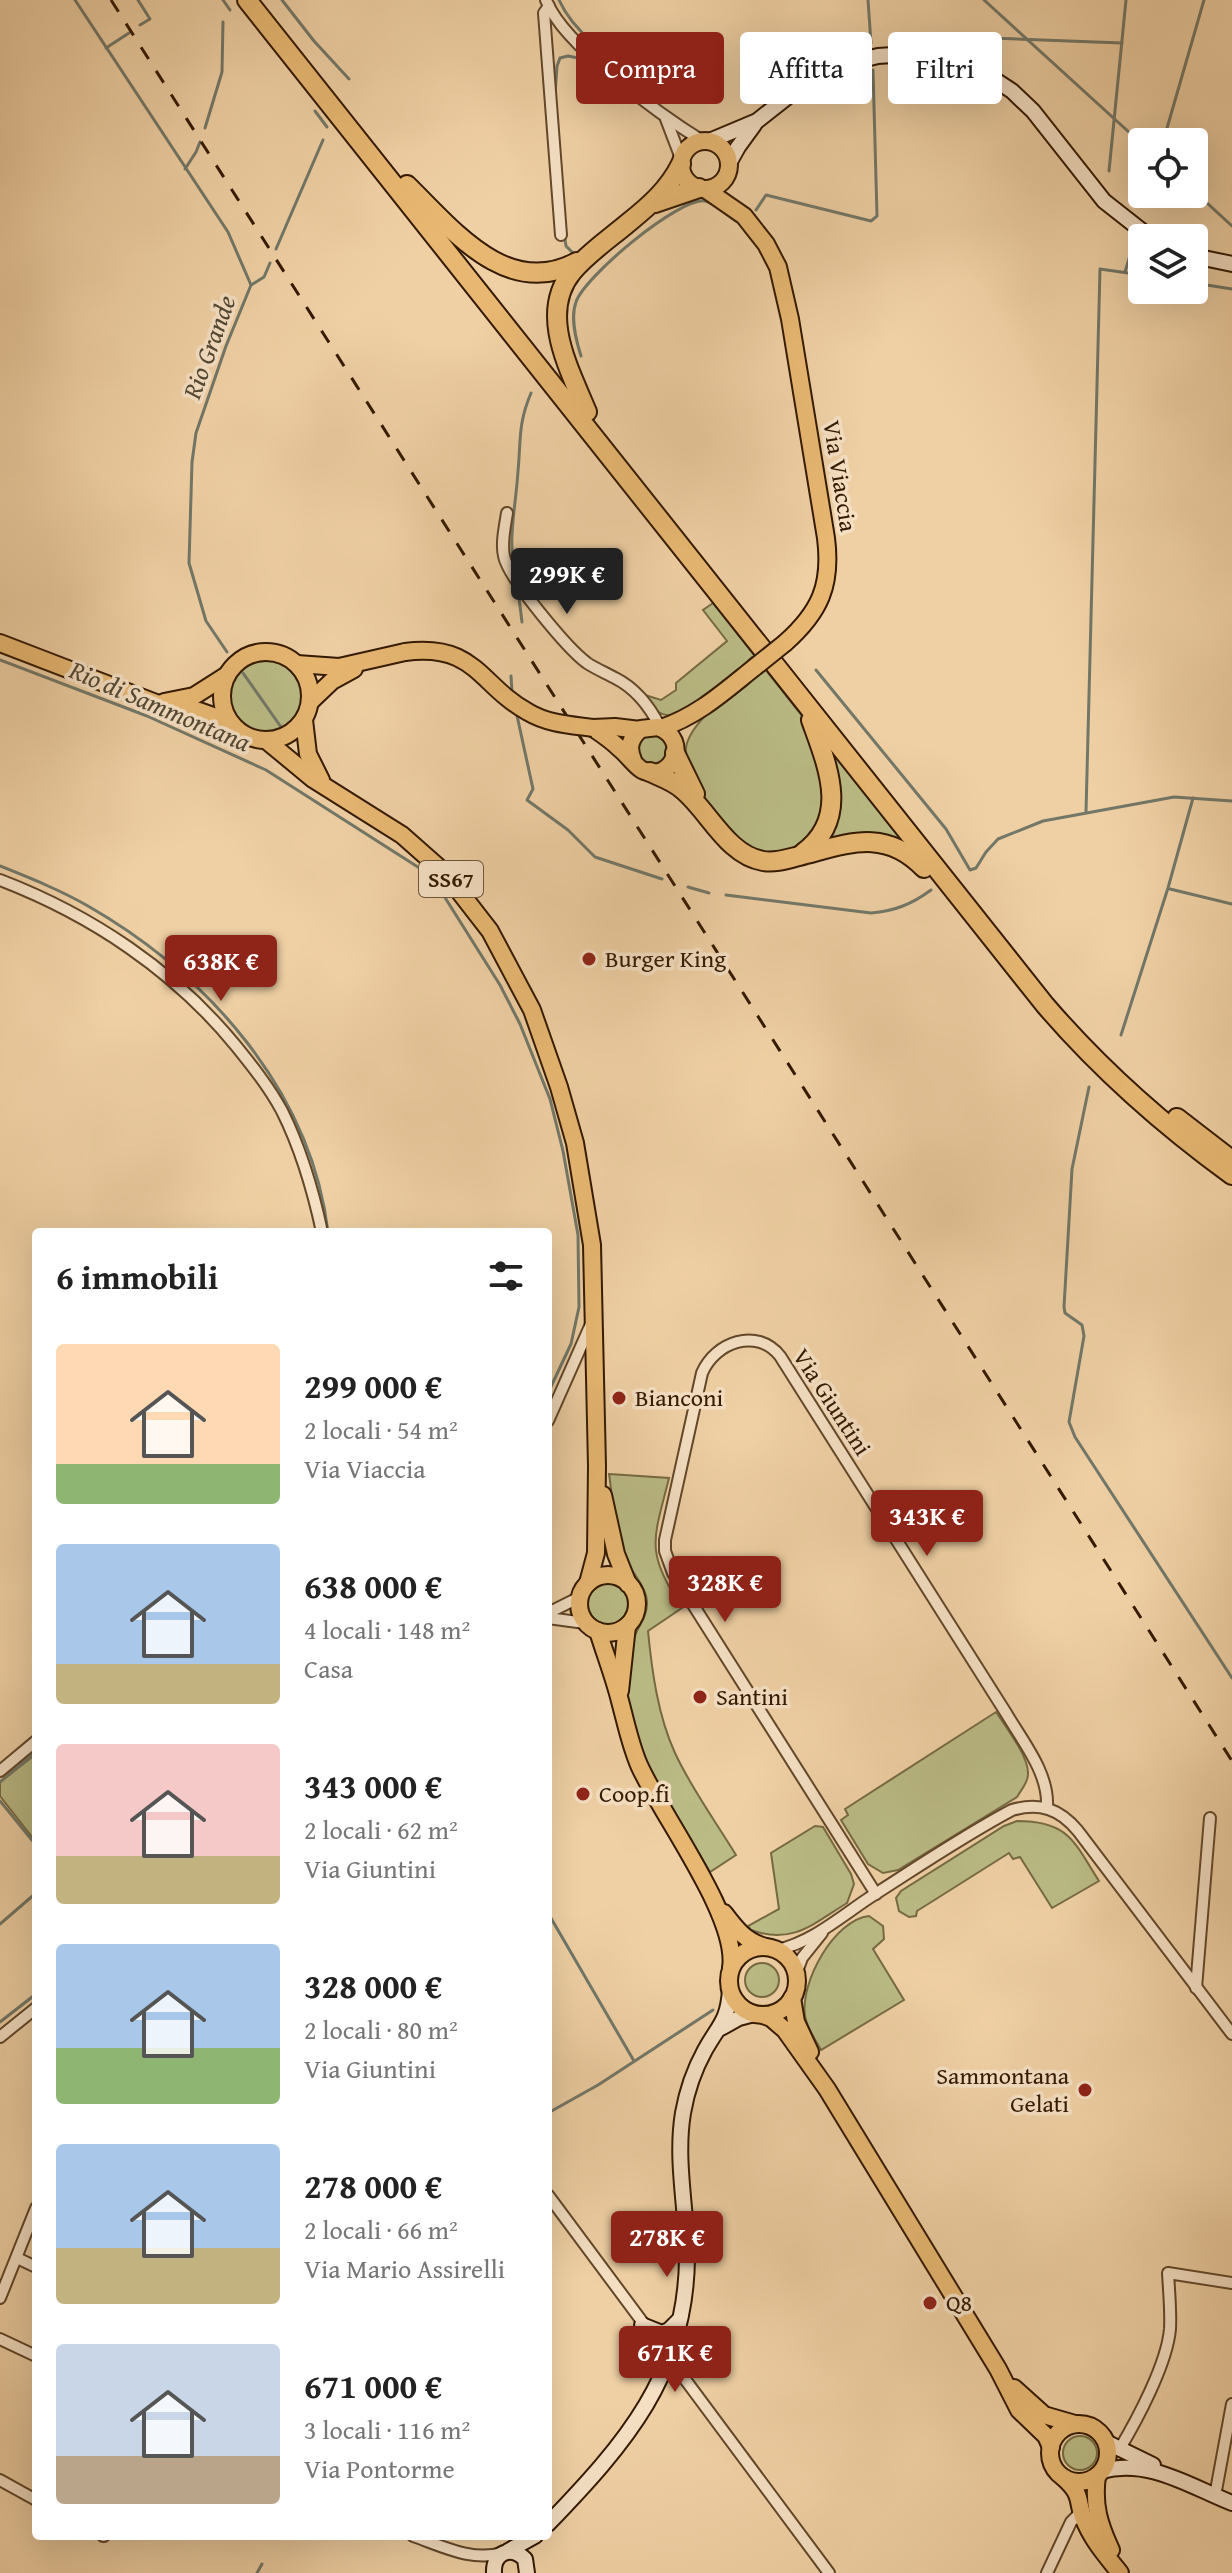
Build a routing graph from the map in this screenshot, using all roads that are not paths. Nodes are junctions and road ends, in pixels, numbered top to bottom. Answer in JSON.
{"nodes":[{"id":1,"x":247,"y":0,"type":"edge"},
{"id":2,"x":261,"y":0,"type":"edge"},
{"id":3,"x":548,"y":3,"type":"edge"},
{"id":4,"x":665,"y":117,"type":"junction"},
{"id":5,"x":757,"y":121,"type":"junction"},
{"id":6,"x":705,"y":142,"type":"junction"},
{"id":7,"x":682,"y":163,"type":"junction"},
{"id":8,"x":728,"y":168,"type":"junction"},
{"id":9,"x":407,"y":185,"type":"junction"},
{"id":10,"x":702,"y":189,"type":"junction"},
{"id":11,"x":652,"y":204,"type":"junction"},
{"id":12,"x":744,"y":216,"type":"junction"},
{"id":13,"x":1133,"y":224,"type":"edge"},
{"id":14,"x":561,"y":235,"type":"dead end"},
{"id":15,"x":586,"y":257,"type":"junction"},
{"id":16,"x":1208,"y":259,"type":"edge"},
{"id":17,"x":1232,"y":264,"type":"edge"},
{"id":18,"x":587,"y":412,"type":"junction"},
{"id":19,"x":507,"y":513,"type":"dead end"},
{"id":20,"x":0,"y":643,"type":"edge"},
{"id":21,"x":370,"y":662,"type":"junction"},
{"id":22,"x":297,"y":664,"type":"junction"},
{"id":23,"x":227,"y":675,"type":"junction"},
{"id":24,"x":643,"y":701,"type":"junction"},
{"id":25,"x":310,"y":702,"type":"junction"},
{"id":26,"x":158,"y":703,"type":"junction"},
{"id":27,"x":708,"y":705,"type":"junction"},
{"id":28,"x":806,"y":705,"type":"junction"},
{"id":29,"x":304,"y":720,"type":"junction"},
{"id":30,"x":230,"y":722,"type":"junction"},
{"id":31,"x":593,"y":728,"type":"junction"},
{"id":32,"x":661,"y":728,"type":"junction"},
{"id":33,"x":641,"y":729,"type":"junction"},
{"id":34,"x":267,"y":741,"type":"junction"},
{"id":35,"x":676,"y":752,"type":"junction"},
{"id":36,"x":633,"y":760,"type":"junction"},
{"id":37,"x":650,"y":772,"type":"junction"},
{"id":38,"x":327,"y":788,"type":"junction"},
{"id":39,"x":709,"y":817,"type":"junction"},
{"id":40,"x":797,"y":857,"type":"junction"},
{"id":41,"x":0,"y":880,"type":"edge"},
{"id":42,"x":962,"y":903,"type":"junction"},
{"id":43,"x":1232,"y":1160,"type":"edge"},
{"id":44,"x":1232,"y":1175,"type":"edge"},
{"id":45,"x":321,"y":1228,"type":"edge"},
{"id":46,"x":594,"y":1319,"type":"junction"},
{"id":47,"x":552,"y":1412,"type":"edge"},
{"id":48,"x":597,"y":1466,"type":"junction"},
{"id":49,"x":628,"y":1584,"type":"junction"},
{"id":50,"x":584,"y":1590,"type":"junction"},
{"id":51,"x":552,"y":1613,"type":"edge"},
{"id":52,"x":552,"y":1617,"type":"edge"},
{"id":53,"x":627,"y":1626,"type":"junction"},
{"id":54,"x":592,"y":1627,"type":"junction"},
{"id":55,"x":620,"y":1701,"type":"junction"},
{"id":56,"x":32,"y":1744,"type":"edge"},
{"id":57,"x":0,"y":1771,"type":"edge"},
{"id":58,"x":1047,"y":1807,"type":"junction"},
{"id":59,"x":1210,"y":1818,"type":"dead end"},
{"id":60,"x":876,"y":1894,"type":"junction"},
{"id":61,"x":712,"y":1895,"type":"junction"},
{"id":62,"x":826,"y":1929,"type":"junction"},
{"id":63,"x":772,"y":1949,"type":"junction"},
{"id":64,"x":731,"y":1968,"type":"junction"},
{"id":65,"x":796,"y":1974,"type":"junction"},
{"id":66,"x":1196,"y":1988,"type":"junction"},
{"id":67,"x":730,"y":1990,"type":"junction"},
{"id":68,"x":792,"y":1998,"type":"junction"},
{"id":69,"x":32,"y":2011,"type":"edge"},
{"id":70,"x":759,"y":2015,"type":"junction"},
{"id":71,"x":721,"y":2028,"type":"junction"},
{"id":72,"x":1232,"y":2034,"type":"edge"},
{"id":73,"x":0,"y":2037,"type":"edge"},
{"id":74,"x":827,"y":2089,"type":"junction"},
{"id":75,"x":552,"y":2201,"type":"edge"},
{"id":76,"x":32,"y":2219,"type":"edge"},
{"id":77,"x":17,"y":2258,"type":"junction"},
{"id":78,"x":32,"y":2265,"type":"edge"},
{"id":79,"x":1232,"y":2283,"type":"edge"},
{"id":80,"x":0,"y":2298,"type":"edge"},
{"id":81,"x":681,"y":2316,"type":"junction"},
{"id":82,"x":642,"y":2325,"type":"junction"},
{"id":83,"x":0,"y":2339,"type":"edge"},
{"id":84,"x":32,"y":2354,"type":"edge"},
{"id":85,"x":670,"y":2359,"type":"junction"},
{"id":86,"x":998,"y":2369,"type":"junction"},
{"id":87,"x":1232,"y":2404,"type":"edge"},
{"id":88,"x":1077,"y":2424,"type":"junction"},
{"id":89,"x":1112,"y":2446,"type":"junction"},
{"id":90,"x":1051,"y":2447,"type":"junction"},
{"id":91,"x":1099,"y":2474,"type":"junction"},
{"id":92,"x":1170,"y":2476,"type":"junction"},
{"id":93,"x":1063,"y":2477,"type":"junction"},
{"id":94,"x":0,"y":2480,"type":"edge"},
{"id":95,"x":1215,"y":2496,"type":"junction"},
{"id":96,"x":32,"y":2498,"type":"edge"},
{"id":97,"x":1232,"y":2503,"type":"edge"},
{"id":98,"x":1081,"y":2512,"type":"junction"},
{"id":99,"x":552,"y":2520,"type":"edge"},
{"id":100,"x":425,"y":2540,"type":"edge"},
{"id":101,"x":528,"y":2540,"type":"edge"},
{"id":102,"x":534,"y":2540,"type":"edge"},
{"id":103,"x":505,"y":2552,"type":"junction"},
{"id":104,"x":473,"y":2556,"type":"junction"},
{"id":105,"x":528,"y":2569,"type":"edge"},
{"id":106,"x":494,"y":2573,"type":"edge"},
{"id":107,"x":829,"y":2573,"type":"edge"},
{"id":108,"x":1047,"y":2573,"type":"edge"},
{"id":109,"x":1121,"y":2573,"type":"edge"}],
"edges":[{"from":1,"to":28,"type":"highway"},
{"from":2,"to":9,"type":"highway"},
{"from":3,"to":4,"type":"street"},
{"from":3,"to":14,"type":"street"},
{"from":4,"to":6,"type":"street"},
{"from":4,"to":7,"type":"street"},
{"from":5,"to":6,"type":"street"},
{"from":5,"to":8,"type":"street"},
{"from":5,"to":13,"type":"street"},
{"from":6,"to":7,"type":"main road"},
{"from":6,"to":8,"type":"main road"},
{"from":7,"to":10,"type":"main road"},
{"from":7,"to":11,"type":"highway"},
{"from":8,"to":10,"type":"main road"},
{"from":8,"to":12,"type":"main road"},
{"from":9,"to":15,"type":"highway"},
{"from":9,"to":18,"type":"highway"},
{"from":10,"to":11,"type":"highway"},
{"from":10,"to":12,"type":"main road"},
{"from":11,"to":15,"type":"highway"},
{"from":12,"to":27,"type":"main road","name":"Via Viaccia","bridge":true},
{"from":15,"to":18,"type":"highway"},
{"from":16,"to":17,"type":"street"},
{"from":18,"to":43,"type":"highway"},
{"from":19,"to":24,"type":"street"},
{"from":20,"to":26,"type":"main road","number":"SS67"},
{"from":21,"to":22,"type":"main road"},
{"from":21,"to":25,"type":"main road"},
{"from":21,"to":31,"type":"main road","bridge":true},
{"from":22,"to":23,"type":"main road"},
{"from":22,"to":25,"type":"main road"},
{"from":23,"to":26,"type":"main road"},
{"from":23,"to":30,"type":"main road"},
{"from":24,"to":32,"type":"street"},
{"from":24,"to":33,"type":"street"},
{"from":25,"to":29,"type":"main road","number":"SS67"},
{"from":26,"to":30,"type":"main road","number":"SS67"},
{"from":27,"to":32,"type":"main road"},
{"from":27,"to":35,"type":"main road"},
{"from":28,"to":40,"type":"highway"},
{"from":28,"to":42,"type":"highway"},
{"from":29,"to":34,"type":"main road"},
{"from":29,"to":38,"type":"main road","number":"SS67"},
{"from":30,"to":34,"type":"main road","number":"SS67"},
{"from":31,"to":33,"type":"main road"},
{"from":31,"to":36,"type":"main road"},
{"from":32,"to":33,"type":"main road"},
{"from":32,"to":35,"type":"main road"},
{"from":33,"to":36,"type":"main road"},
{"from":34,"to":38,"type":"main road","number":"SS67"},
{"from":35,"to":37,"type":"main road"},
{"from":35,"to":39,"type":"highway"},
{"from":36,"to":37,"type":"main road"},
{"from":37,"to":39,"type":"highway"},
{"from":38,"to":46,"type":"main road","number":"SS67"},
{"from":39,"to":40,"type":"highway"},
{"from":40,"to":42,"type":"highway"},
{"from":41,"to":45,"type":"street"},
{"from":42,"to":44,"type":"highway"},
{"from":46,"to":47,"type":"street"},
{"from":46,"to":48,"type":"main road"},
{"from":48,"to":49,"type":"main road"},
{"from":48,"to":50,"type":"main road"},
{"from":49,"to":50,"type":"main road"},
{"from":49,"to":53,"type":"main road"},
{"from":50,"to":51,"type":"street"},
{"from":50,"to":54,"type":"main road"},
{"from":52,"to":54,"type":"street"},
{"from":53,"to":54,"type":"main road"},
{"from":53,"to":55,"type":"main road"},
{"from":54,"to":55,"type":"main road"},
{"from":55,"to":61,"type":"main road"},
{"from":56,"to":57,"type":"street"},
{"from":58,"to":60,"type":"street"},
{"from":58,"to":60,"type":"street","name":"Via Giuntini"},
{"from":58,"to":66,"type":"street"},
{"from":59,"to":66,"type":"street"},
{"from":60,"to":62,"type":"street"},
{"from":61,"to":63,"type":"main road"},
{"from":61,"to":64,"type":"main road"},
{"from":62,"to":63,"type":"street"},
{"from":62,"to":65,"type":"street"},
{"from":63,"to":64,"type":"main road"},
{"from":63,"to":65,"type":"main road"},
{"from":64,"to":67,"type":"main road"},
{"from":65,"to":68,"type":"main road"},
{"from":66,"to":72,"type":"street"},
{"from":67,"to":70,"type":"main road"},
{"from":67,"to":71,"type":"street"},
{"from":68,"to":70,"type":"main road"},
{"from":68,"to":74,"type":"main road"},
{"from":69,"to":73,"type":"street"},
{"from":70,"to":71,"type":"street"},
{"from":70,"to":74,"type":"main road"},
{"from":71,"to":81,"type":"street"},
{"from":74,"to":86,"type":"main road"},
{"from":75,"to":82,"type":"street"},
{"from":76,"to":77,"type":"street"},
{"from":77,"to":78,"type":"street"},
{"from":77,"to":80,"type":"street"},
{"from":79,"to":89,"type":"street"},
{"from":81,"to":82,"type":"street"},
{"from":81,"to":85,"type":"street"},
{"from":82,"to":85,"type":"street"},
{"from":83,"to":84,"type":"street"},
{"from":85,"to":99,"type":"street"},
{"from":85,"to":107,"type":"street"},
{"from":86,"to":88,"type":"main road"},
{"from":86,"to":90,"type":"main road"},
{"from":87,"to":95,"type":"street"},
{"from":88,"to":89,"type":"main road"},
{"from":88,"to":90,"type":"main road"},
{"from":89,"to":91,"type":"main road"},
{"from":89,"to":92,"type":"street"},
{"from":90,"to":93,"type":"main road"},
{"from":91,"to":92,"type":"street"},
{"from":91,"to":93,"type":"main road"},
{"from":91,"to":109,"type":"main road"},
{"from":92,"to":95,"type":"street"},
{"from":93,"to":98,"type":"main road"},
{"from":94,"to":96,"type":"street"},
{"from":95,"to":97,"type":"street"},
{"from":98,"to":108,"type":"street"},
{"from":98,"to":109,"type":"main road"},
{"from":100,"to":104,"type":"street"},
{"from":101,"to":103,"type":"street"},
{"from":102,"to":105,"type":"street"},
{"from":103,"to":104,"type":"street"},
{"from":103,"to":105,"type":"street"},
{"from":103,"to":106,"type":"street"},
{"from":104,"to":106,"type":"street"}]}
